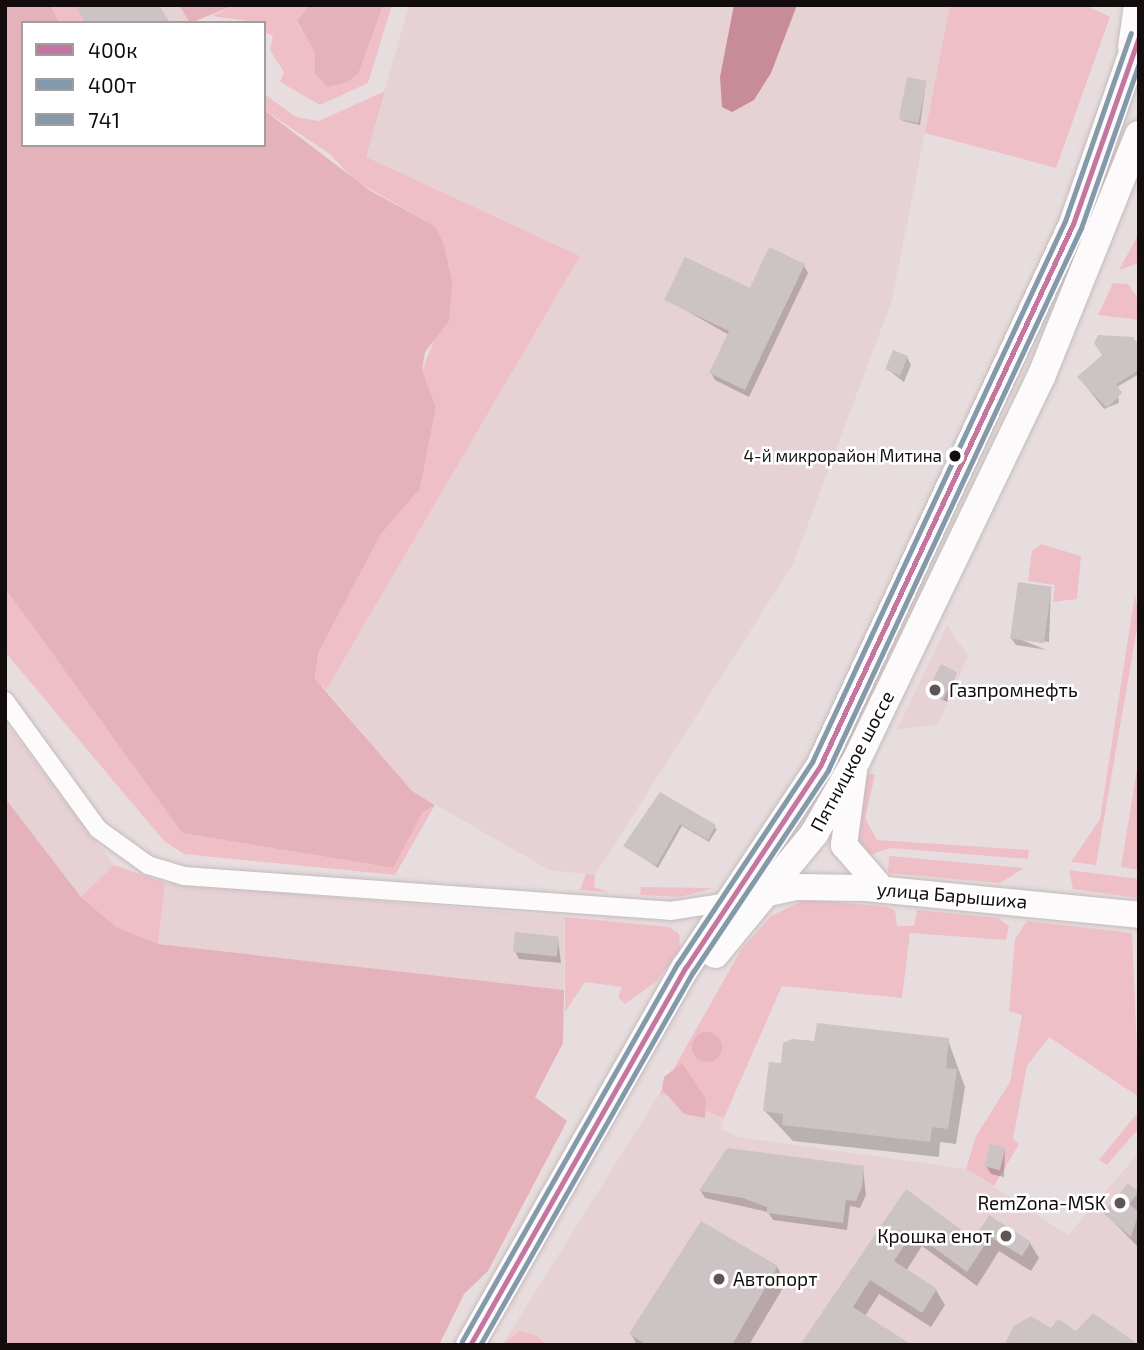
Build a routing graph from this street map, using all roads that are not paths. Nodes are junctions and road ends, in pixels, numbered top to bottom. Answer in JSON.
{"nodes":[{"id":1,"x":1133,"y":5,"type":"edge"},
{"id":2,"x":1139,"y":36,"type":"edge"},
{"id":3,"x":1119,"y":96,"type":"junction"},
{"id":4,"x":1139,"y":135,"type":"edge"},
{"id":5,"x":5,"y":701,"type":"edge"},
{"id":6,"x":857,"y":759,"type":"junction"},
{"id":7,"x":781,"y":832,"type":"junction"},
{"id":8,"x":780,"y":886,"type":"junction"},
{"id":9,"x":883,"y":889,"type":"junction"},
{"id":10,"x":732,"y":901,"type":"junction"},
{"id":11,"x":1139,"y":915,"type":"edge"},
{"id":12,"x":470,"y":1345,"type":"edge"},
{"id":13,"x":487,"y":1345,"type":"edge"}],
"edges":[{"from":1,"to":3,"type":"street"},
{"from":2,"to":3,"type":"main road","name":"Пятницкое шоссе"},
{"from":3,"to":7,"type":"main road","name":"Пятницкое шоссе"},
{"from":4,"to":6,"type":"main road","name":"Пятницкое шоссе"},
{"from":5,"to":10,"type":"street"},
{"from":6,"to":8,"type":"main road","name":"Пятницкое шоссе"},
{"from":6,"to":9,"type":"main road"},
{"from":7,"to":8,"type":"main road"},
{"from":7,"to":10,"type":"main road","name":"Пятницкое шоссе"},
{"from":8,"to":9,"type":"main road","name":"улица Барышиха"},
{"from":8,"to":10,"type":"main road","name":"улица Барышиха"},
{"from":8,"to":13,"type":"main road","name":"Пятницкое шоссе"},
{"from":9,"to":11,"type":"main road","name":"улица Барышиха"},
{"from":10,"to":12,"type":"main road","name":"Пятницкое шоссе"}]}
